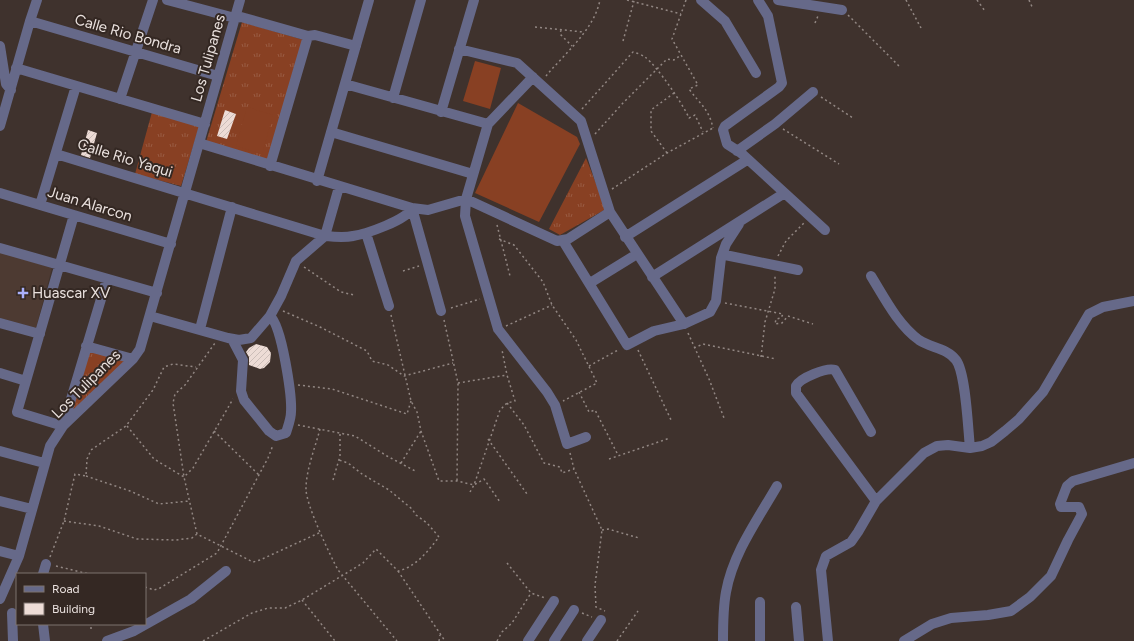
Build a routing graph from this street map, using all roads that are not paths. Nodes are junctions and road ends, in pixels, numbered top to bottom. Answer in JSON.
{"nodes":[{"id":1,"x":37,"y":0,"type":"edge"},
{"id":2,"x":153,"y":0,"type":"edge"},
{"id":3,"x":167,"y":0,"type":"edge"},
{"id":4,"x":240,"y":0,"type":"edge"},
{"id":5,"x":370,"y":0,"type":"edge"},
{"id":6,"x":421,"y":0,"type":"edge"},
{"id":7,"x":474,"y":0,"type":"edge"},
{"id":8,"x":701,"y":0,"type":"edge"},
{"id":9,"x":758,"y":0,"type":"edge"},
{"id":10,"x":778,"y":0,"type":"edge"},
{"id":11,"x":186,"y":3,"type":"edge"},
{"id":12,"x":842,"y":10,"type":"road end"},
{"id":13,"x":234,"y":18,"type":"junction"},
{"id":14,"x":30,"y":21,"type":"junction"},
{"id":15,"x":308,"y":36,"type":"junction"},
{"id":16,"x":0,"y":46,"type":"edge"},
{"id":17,"x":356,"y":46,"type":"junction"},
{"id":18,"x":459,"y":49,"type":"junction"},
{"id":19,"x":136,"y":51,"type":"junction"},
{"id":20,"x":16,"y":68,"type":"junction"},
{"id":21,"x":756,"y":73,"type":"dead end"},
{"id":22,"x":218,"y":76,"type":"junction"},
{"id":23,"x":536,"y":80,"type":"junction"},
{"id":24,"x":345,"y":84,"type":"junction"},
{"id":25,"x":76,"y":86,"type":"junction"},
{"id":26,"x":11,"y":90,"type":"junction"},
{"id":27,"x":813,"y":92,"type":"road end"},
{"id":28,"x":393,"y":98,"type":"junction"},
{"id":29,"x":120,"y":99,"type":"junction"},
{"id":30,"x":2,"y":109,"type":"edge"},
{"id":31,"x":441,"y":112,"type":"junction"},
{"id":32,"x":205,"y":124,"type":"junction"},
{"id":33,"x":488,"y":124,"type":"junction"},
{"id":34,"x":0,"y":126,"type":"edge"},
{"id":35,"x":331,"y":132,"type":"junction"},
{"id":36,"x":199,"y":143,"type":"junction"},
{"id":37,"x":737,"y":151,"type":"junction"},
{"id":38,"x":56,"y":154,"type":"junction"},
{"id":39,"x":747,"y":160,"type":"junction"},
{"id":40,"x":270,"y":166,"type":"junction"},
{"id":41,"x":473,"y":174,"type":"junction"},
{"id":42,"x":317,"y":181,"type":"junction"},
{"id":43,"x":339,"y":187,"type":"junction"},
{"id":44,"x":185,"y":192,"type":"junction"},
{"id":45,"x":0,"y":193,"type":"edge"},
{"id":46,"x":783,"y":194,"type":"junction"},
{"id":47,"x":466,"y":199,"type":"junction"},
{"id":48,"x":40,"y":205,"type":"junction"},
{"id":49,"x":232,"y":207,"type":"junction"},
{"id":50,"x":412,"y":208,"type":"junction"},
{"id":51,"x":610,"y":212,"type":"junction"},
{"id":52,"x":74,"y":215,"type":"junction"},
{"id":53,"x":741,"y":221,"type":"junction"},
{"id":54,"x":825,"y":230,"type":"dead end"},
{"id":55,"x":366,"y":233,"type":"junction"},
{"id":56,"x":325,"y":236,"type":"junction"},
{"id":57,"x":625,"y":237,"type":"junction"},
{"id":58,"x":563,"y":241,"type":"junction"},
{"id":59,"x":171,"y":244,"type":"junction"},
{"id":60,"x":0,"y":248,"type":"edge"},
{"id":61,"x":637,"y":254,"type":"junction"},
{"id":62,"x":721,"y":258,"type":"junction"},
{"id":63,"x":60,"y":266,"type":"junction"},
{"id":64,"x":798,"y":270,"type":"dead end"},
{"id":65,"x":871,"y":276,"type":"dead end"},
{"id":66,"x":652,"y":277,"type":"junction"},
{"id":67,"x":107,"y":279,"type":"junction"},
{"id":68,"x":590,"y":283,"type":"junction"},
{"id":69,"x":157,"y":293,"type":"junction"},
{"id":70,"x":1134,"y":301,"type":"edge"},
{"id":71,"x":389,"y":306,"type":"road end"},
{"id":72,"x":441,"y":311,"type":"road end"},
{"id":73,"x":273,"y":312,"type":"junction"},
{"id":74,"x":150,"y":316,"type":"junction"},
{"id":75,"x":0,"y":323,"type":"edge"},
{"id":76,"x":684,"y":324,"type":"junction"},
{"id":77,"x":200,"y":329,"type":"junction"},
{"id":78,"x":40,"y":334,"type":"junction"},
{"id":79,"x":232,"y":339,"type":"junction"},
{"id":80,"x":86,"y":346,"type":"junction"},
{"id":81,"x":133,"y":359,"type":"junction"},
{"id":82,"x":0,"y":373,"type":"edge"},
{"id":83,"x":26,"y":381,"type":"junction"},
{"id":84,"x":63,"y":426,"type":"junction"},
{"id":85,"x":871,"y":432,"type":"dead end"},
{"id":86,"x":586,"y":437,"type":"dead end"},
{"id":87,"x":970,"y":448,"type":"junction"},
{"id":88,"x":0,"y":451,"type":"edge"},
{"id":89,"x":44,"y":463,"type":"junction"},
{"id":90,"x":1134,"y":463,"type":"edge"},
{"id":91,"x":777,"y":486,"type":"dead end"},
{"id":92,"x":0,"y":501,"type":"edge"},
{"id":93,"x":876,"y":501,"type":"junction"},
{"id":94,"x":32,"y":509,"type":"junction"},
{"id":95,"x":0,"y":551,"type":"edge"},
{"id":96,"x":19,"y":556,"type":"junction"},
{"id":97,"x":46,"y":564,"type":"road end"},
{"id":98,"x":226,"y":571,"type":"dead end"},
{"id":99,"x":43,"y":573,"type":"edge"},
{"id":100,"x":0,"y":599,"type":"edge"},
{"id":101,"x":554,"y":601,"type":"dead end"},
{"id":102,"x":760,"y":602,"type":"dead end"},
{"id":103,"x":796,"y":607,"type":"dead end"},
{"id":104,"x":574,"y":610,"type":"dead end"},
{"id":105,"x":12,"y":613,"type":"dead end"},
{"id":106,"x":601,"y":620,"type":"road end"},
{"id":107,"x":146,"y":624,"type":"edge"},
{"id":108,"x":43,"y":625,"type":"edge"},
{"id":109,"x":145,"y":625,"type":"edge"},
{"id":110,"x":13,"y":641,"type":"edge"},
{"id":111,"x":45,"y":641,"type":"edge"},
{"id":112,"x":107,"y":641,"type":"edge"},
{"id":113,"x":528,"y":641,"type":"edge"},
{"id":114,"x":554,"y":641,"type":"edge"},
{"id":115,"x":587,"y":641,"type":"edge"},
{"id":116,"x":723,"y":641,"type":"edge"},
{"id":117,"x":760,"y":641,"type":"edge"},
{"id":118,"x":799,"y":641,"type":"edge"},
{"id":119,"x":828,"y":641,"type":"edge"},
{"id":120,"x":904,"y":641,"type":"edge"}],
"edges":[{"from":1,"to":14,"type":"street"},
{"from":2,"to":19,"type":"street"},
{"from":3,"to":11,"type":"street"},
{"from":4,"to":13,"type":"street","name":"Los Tulipanes"},
{"from":5,"to":17,"type":"street"},
{"from":6,"to":28,"type":"street"},
{"from":7,"to":18,"type":"street"},
{"from":8,"to":21,"type":"street"},
{"from":9,"to":37,"type":"street"},
{"from":10,"to":12,"type":"street"},
{"from":11,"to":13,"type":"street"},
{"from":13,"to":15,"type":"street"},
{"from":13,"to":22,"type":"street","name":"Los Tulipanes"},
{"from":14,"to":19,"type":"street","name":"Calle Rio Bondra"},
{"from":14,"to":20,"type":"street"},
{"from":15,"to":17,"type":"street"},
{"from":15,"to":40,"type":"street"},
{"from":16,"to":26,"type":"street"},
{"from":17,"to":24,"type":"street"},
{"from":18,"to":23,"type":"street"},
{"from":18,"to":31,"type":"street"},
{"from":19,"to":22,"type":"street","name":"Calle Rio Bondra"},
{"from":19,"to":29,"type":"street"},
{"from":20,"to":25,"type":"street"},
{"from":20,"to":26,"type":"street"},
{"from":22,"to":32,"type":"street","name":"Los Tulipanes"},
{"from":23,"to":33,"type":"street"},
{"from":23,"to":51,"type":"street"},
{"from":24,"to":28,"type":"street"},
{"from":24,"to":35,"type":"street"},
{"from":25,"to":29,"type":"street"},
{"from":25,"to":38,"type":"street"},
{"from":26,"to":30,"type":"street"},
{"from":27,"to":37,"type":"street"},
{"from":28,"to":31,"type":"street"},
{"from":29,"to":32,"type":"street"},
{"from":30,"to":34,"type":"street"},
{"from":31,"to":33,"type":"street"},
{"from":32,"to":36,"type":"street","name":"Los Tulipanes"},
{"from":33,"to":41,"type":"street"},
{"from":35,"to":41,"type":"street"},
{"from":35,"to":42,"type":"street"},
{"from":36,"to":40,"type":"street"},
{"from":36,"to":44,"type":"street","name":"Los Tulipanes"},
{"from":37,"to":39,"type":"street"},
{"from":38,"to":44,"type":"street","name":"Calle Rio Yaqui"},
{"from":38,"to":48,"type":"street"},
{"from":39,"to":46,"type":"street"},
{"from":39,"to":57,"type":"street"},
{"from":40,"to":42,"type":"street"},
{"from":41,"to":47,"type":"street"},
{"from":42,"to":43,"type":"street"},
{"from":43,"to":50,"type":"street"},
{"from":43,"to":56,"type":"street"},
{"from":44,"to":49,"type":"street","name":"Calle Rio Yaqui"},
{"from":44,"to":59,"type":"street","name":"Los Tulipanes"},
{"from":45,"to":48,"type":"street","name":"Juan Alarcon"},
{"from":46,"to":53,"type":"street"},
{"from":46,"to":54,"type":"street"},
{"from":47,"to":50,"type":"street"},
{"from":47,"to":58,"type":"street"},
{"from":47,"to":86,"type":"street"},
{"from":48,"to":52,"type":"street","name":"Juan Alarcon"},
{"from":49,"to":56,"type":"street","name":"Calle Rio Yaqui"},
{"from":49,"to":77,"type":"street"},
{"from":50,"to":55,"type":"street","name":"Calle Rio Yaqui"},
{"from":50,"to":72,"type":"street"},
{"from":51,"to":57,"type":"street"},
{"from":51,"to":58,"type":"street"},
{"from":52,"to":59,"type":"street","name":"Juan Alarcon"},
{"from":52,"to":63,"type":"street"},
{"from":53,"to":62,"type":"street"},
{"from":53,"to":66,"type":"street"},
{"from":55,"to":56,"type":"street","name":"Calle Rio Yaqui"},
{"from":55,"to":71,"type":"street"},
{"from":56,"to":73,"type":"street"},
{"from":57,"to":61,"type":"street"},
{"from":58,"to":68,"type":"street"},
{"from":59,"to":69,"type":"street","name":"Los Tulipanes"},
{"from":60,"to":63,"type":"street"},
{"from":61,"to":66,"type":"street"},
{"from":61,"to":68,"type":"street"},
{"from":62,"to":64,"type":"street"},
{"from":62,"to":76,"type":"street"},
{"from":63,"to":67,"type":"street"},
{"from":63,"to":78,"type":"street"},
{"from":65,"to":87,"type":"street"},
{"from":66,"to":76,"type":"street"},
{"from":67,"to":69,"type":"street"},
{"from":67,"to":80,"type":"street"},
{"from":68,"to":76,"type":"street"},
{"from":69,"to":74,"type":"street","name":"Los Tulipanes"},
{"from":70,"to":87,"type":"street"},
{"from":73,"to":79,"type":"street"},
{"from":73,"to":79,"type":"street"},
{"from":74,"to":77,"type":"street"},
{"from":74,"to":81,"type":"street","name":"Los Tulipanes"},
{"from":75,"to":78,"type":"street"},
{"from":77,"to":79,"type":"street"},
{"from":78,"to":83,"type":"street"},
{"from":80,"to":81,"type":"street"},
{"from":80,"to":84,"type":"street"},
{"from":81,"to":84,"type":"street","name":"Los Tulipanes"},
{"from":82,"to":83,"type":"street"},
{"from":83,"to":84,"type":"street"},
{"from":84,"to":89,"type":"street","name":"Los Tulipanes"},
{"from":85,"to":93,"type":"street"},
{"from":87,"to":93,"type":"street"},
{"from":88,"to":89,"type":"street"},
{"from":89,"to":94,"type":"street","name":"Los Tulipanes"},
{"from":90,"to":120,"type":"street"},
{"from":91,"to":116,"type":"street"},
{"from":92,"to":94,"type":"street"},
{"from":93,"to":119,"type":"street"},
{"from":94,"to":96,"type":"street","name":"Los Tulipanes"},
{"from":95,"to":96,"type":"street"},
{"from":96,"to":100,"type":"street","name":"Los Tulipanes"},
{"from":97,"to":99,"type":"street"},
{"from":98,"to":107,"type":"street"},
{"from":101,"to":113,"type":"street"},
{"from":102,"to":117,"type":"street"},
{"from":103,"to":118,"type":"street"},
{"from":104,"to":114,"type":"street"},
{"from":105,"to":110,"type":"street"},
{"from":106,"to":115,"type":"street"},
{"from":108,"to":111,"type":"street"},
{"from":109,"to":112,"type":"street"}]}
